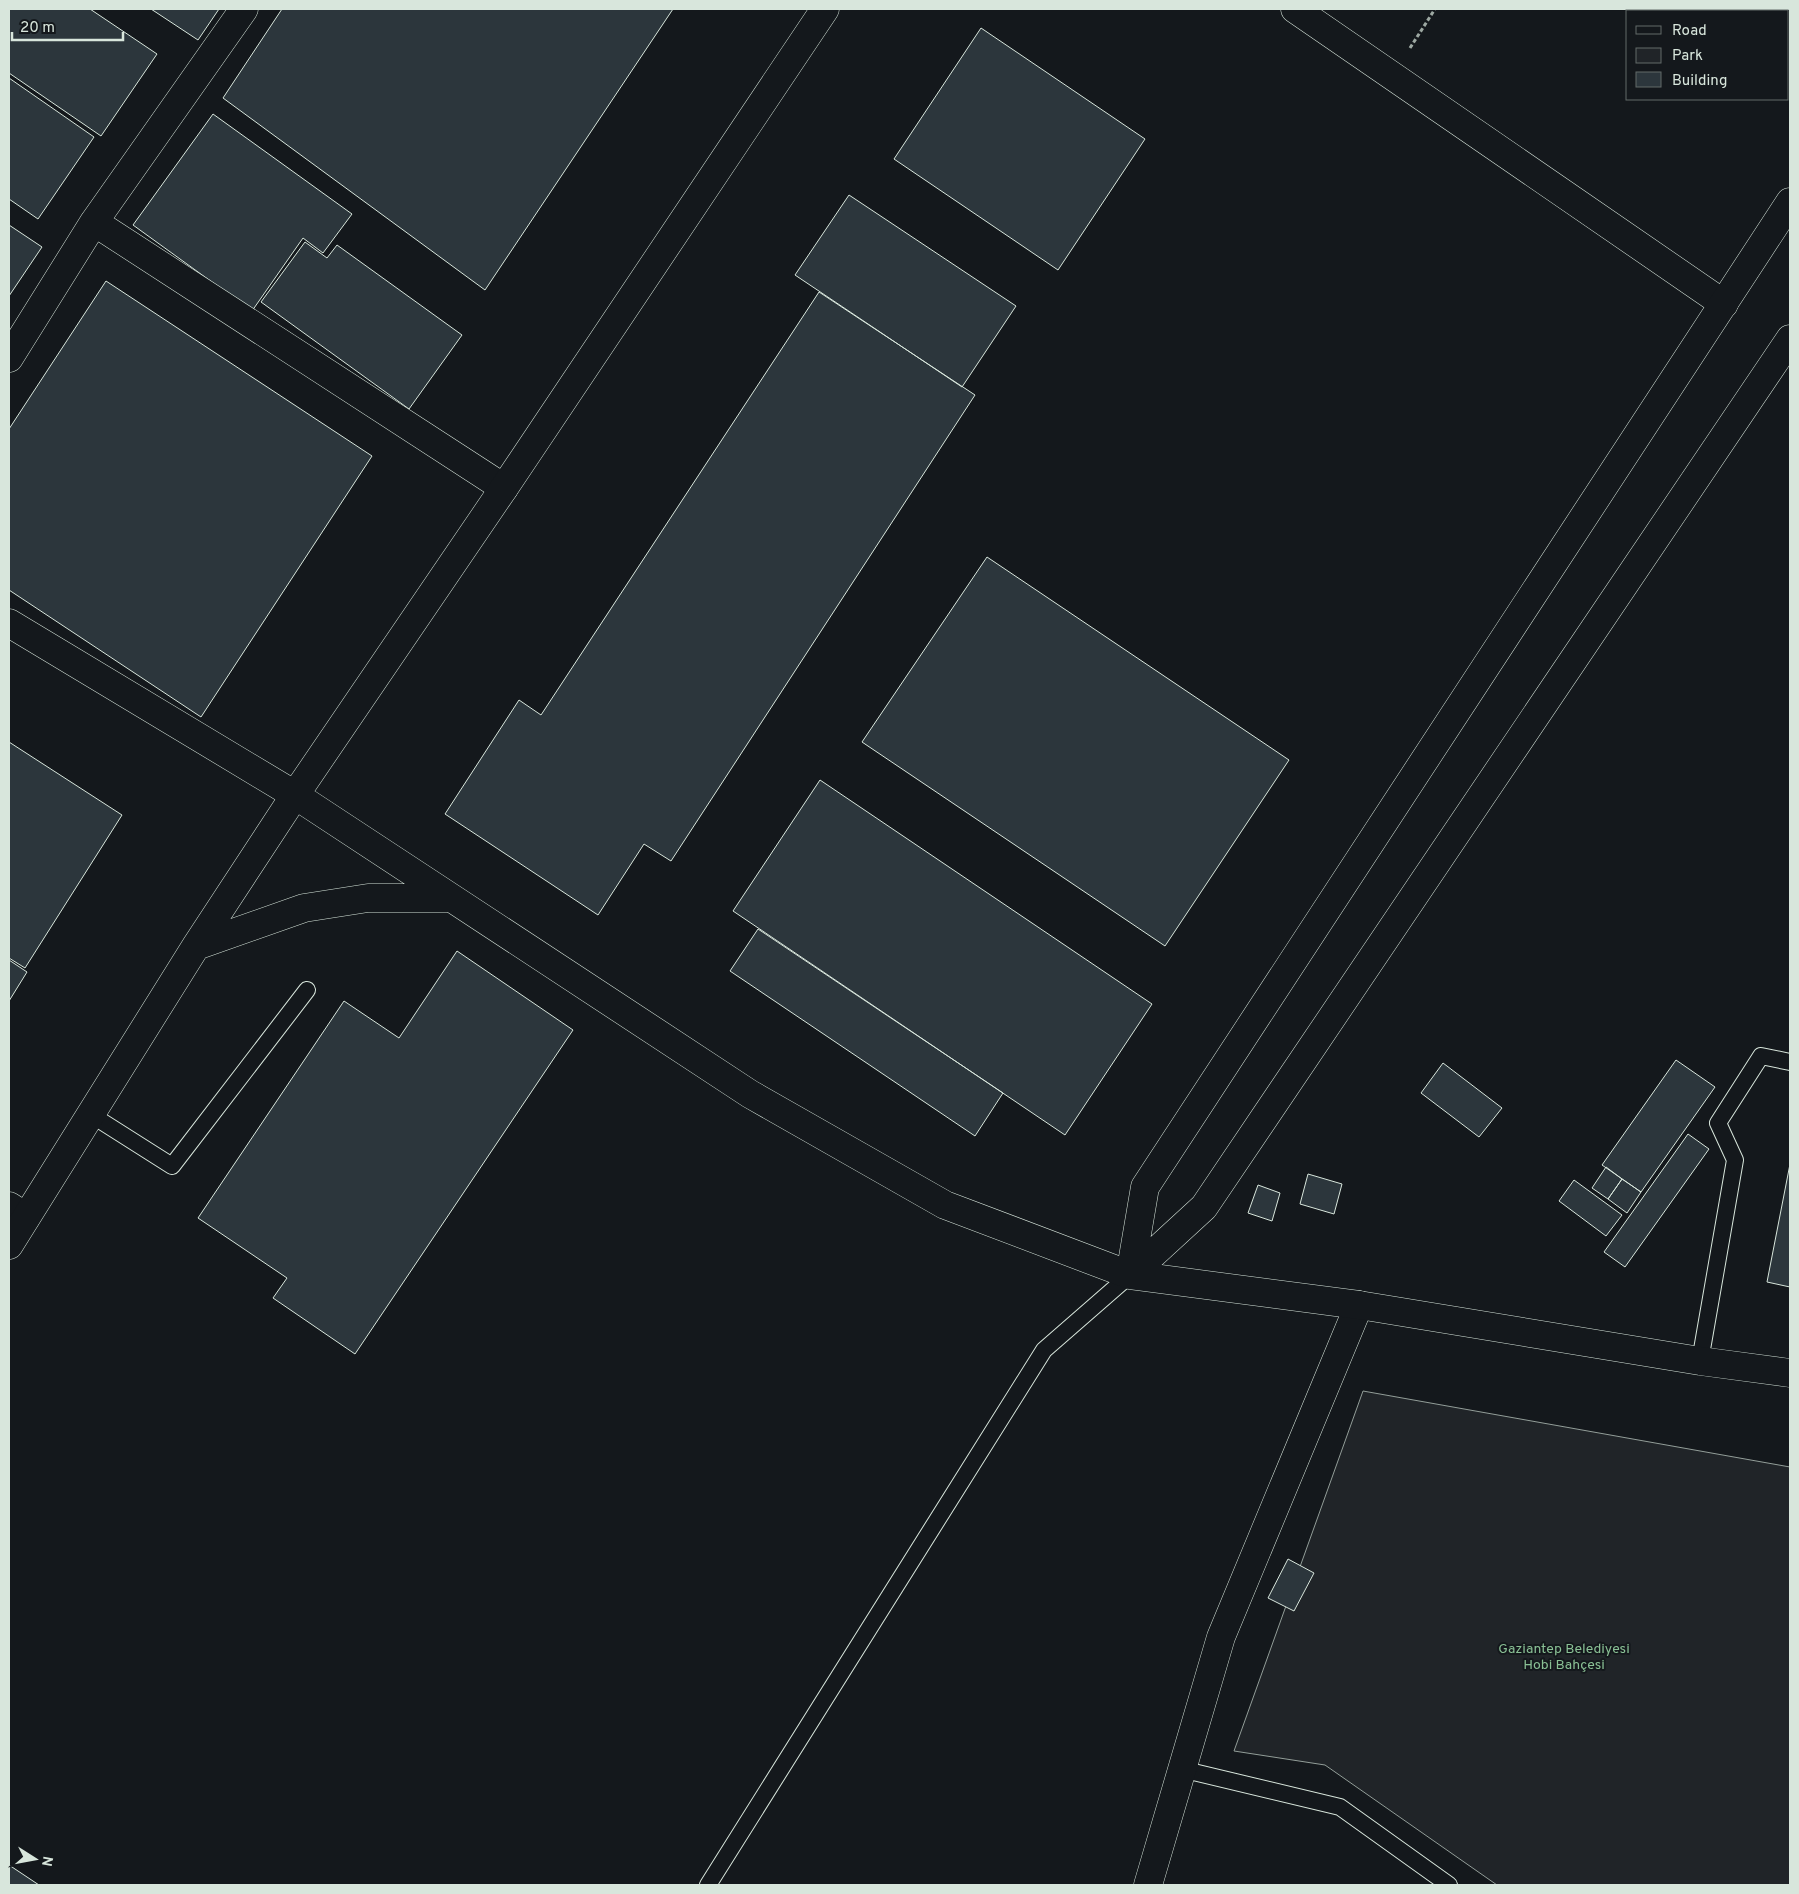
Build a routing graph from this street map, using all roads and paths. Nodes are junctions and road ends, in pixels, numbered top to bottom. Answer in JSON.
{"nodes":[{"id":1,"x":244,"y":9,"type":"edge"},
{"id":2,"x":825,"y":9,"type":"edge"},
{"id":3,"x":1295,"y":9,"type":"edge"},
{"id":4,"x":1435,"y":9,"type":"edge"},
{"id":5,"x":1392,"y":76,"type":"junction"},
{"id":6,"x":1790,"y":202,"type":"edge"},
{"id":7,"x":94,"y":222,"type":"junction"},
{"id":8,"x":1724,"y":304,"type":"junction"},
{"id":9,"x":1790,"y":339,"type":"edge"},
{"id":10,"x":9,"y":358,"type":"edge"},
{"id":11,"x":504,"y":488,"type":"junction"},
{"id":12,"x":9,"y":622,"type":"edge"},
{"id":13,"x":295,"y":795,"type":"junction"},
{"id":14,"x":450,"y":898,"type":"junction"},
{"id":15,"x":196,"y":946,"type":"junction"},
{"id":16,"x":307,"y":990,"type":"dead end"},
{"id":17,"x":1790,"y":1062,"type":"edge"},
{"id":18,"x":90,"y":1114,"type":"junction"},
{"id":19,"x":18,"y":1211,"type":"edge"},
{"id":20,"x":9,"y":1245,"type":"edge"},
{"id":21,"x":1130,"y":1274,"type":"junction"},
{"id":22,"x":1358,"y":1305,"type":"junction"},
{"id":23,"x":1700,"y":1361,"type":"junction"},
{"id":24,"x":1790,"y":1373,"type":"edge"},
{"id":25,"x":1181,"y":1769,"type":"junction"},
{"id":26,"x":708,"y":1885,"type":"edge"},
{"id":27,"x":1148,"y":1885,"type":"edge"},
{"id":28,"x":1449,"y":1885,"type":"edge"}],
"edges":[{"from":1,"to":7,"type":"street"},
{"from":2,"to":11,"type":"street"},
{"from":3,"to":5,"type":"street"},
{"from":4,"to":5,"type":"path"},
{"from":5,"to":8,"type":"street"},
{"from":6,"to":8,"type":"street"},
{"from":7,"to":10,"type":"street"},
{"from":7,"to":11,"type":"street"},
{"from":8,"to":21,"type":"street"},
{"from":9,"to":21,"type":"street"},
{"from":11,"to":13,"type":"street"},
{"from":12,"to":13,"type":"street"},
{"from":13,"to":14,"type":"street"},
{"from":13,"to":15,"type":"street"},
{"from":14,"to":15,"type":"street"},
{"from":14,"to":21,"type":"street"},
{"from":15,"to":18,"type":"street"},
{"from":16,"to":18,"type":"lane"},
{"from":17,"to":23,"type":"lane"},
{"from":18,"to":19,"type":"street"},
{"from":19,"to":20,"type":"street"},
{"from":21,"to":22,"type":"street"},
{"from":21,"to":26,"type":"lane"},
{"from":22,"to":23,"type":"street"},
{"from":22,"to":25,"type":"street"},
{"from":23,"to":24,"type":"street"},
{"from":25,"to":27,"type":"street"},
{"from":25,"to":28,"type":"lane"}]}
